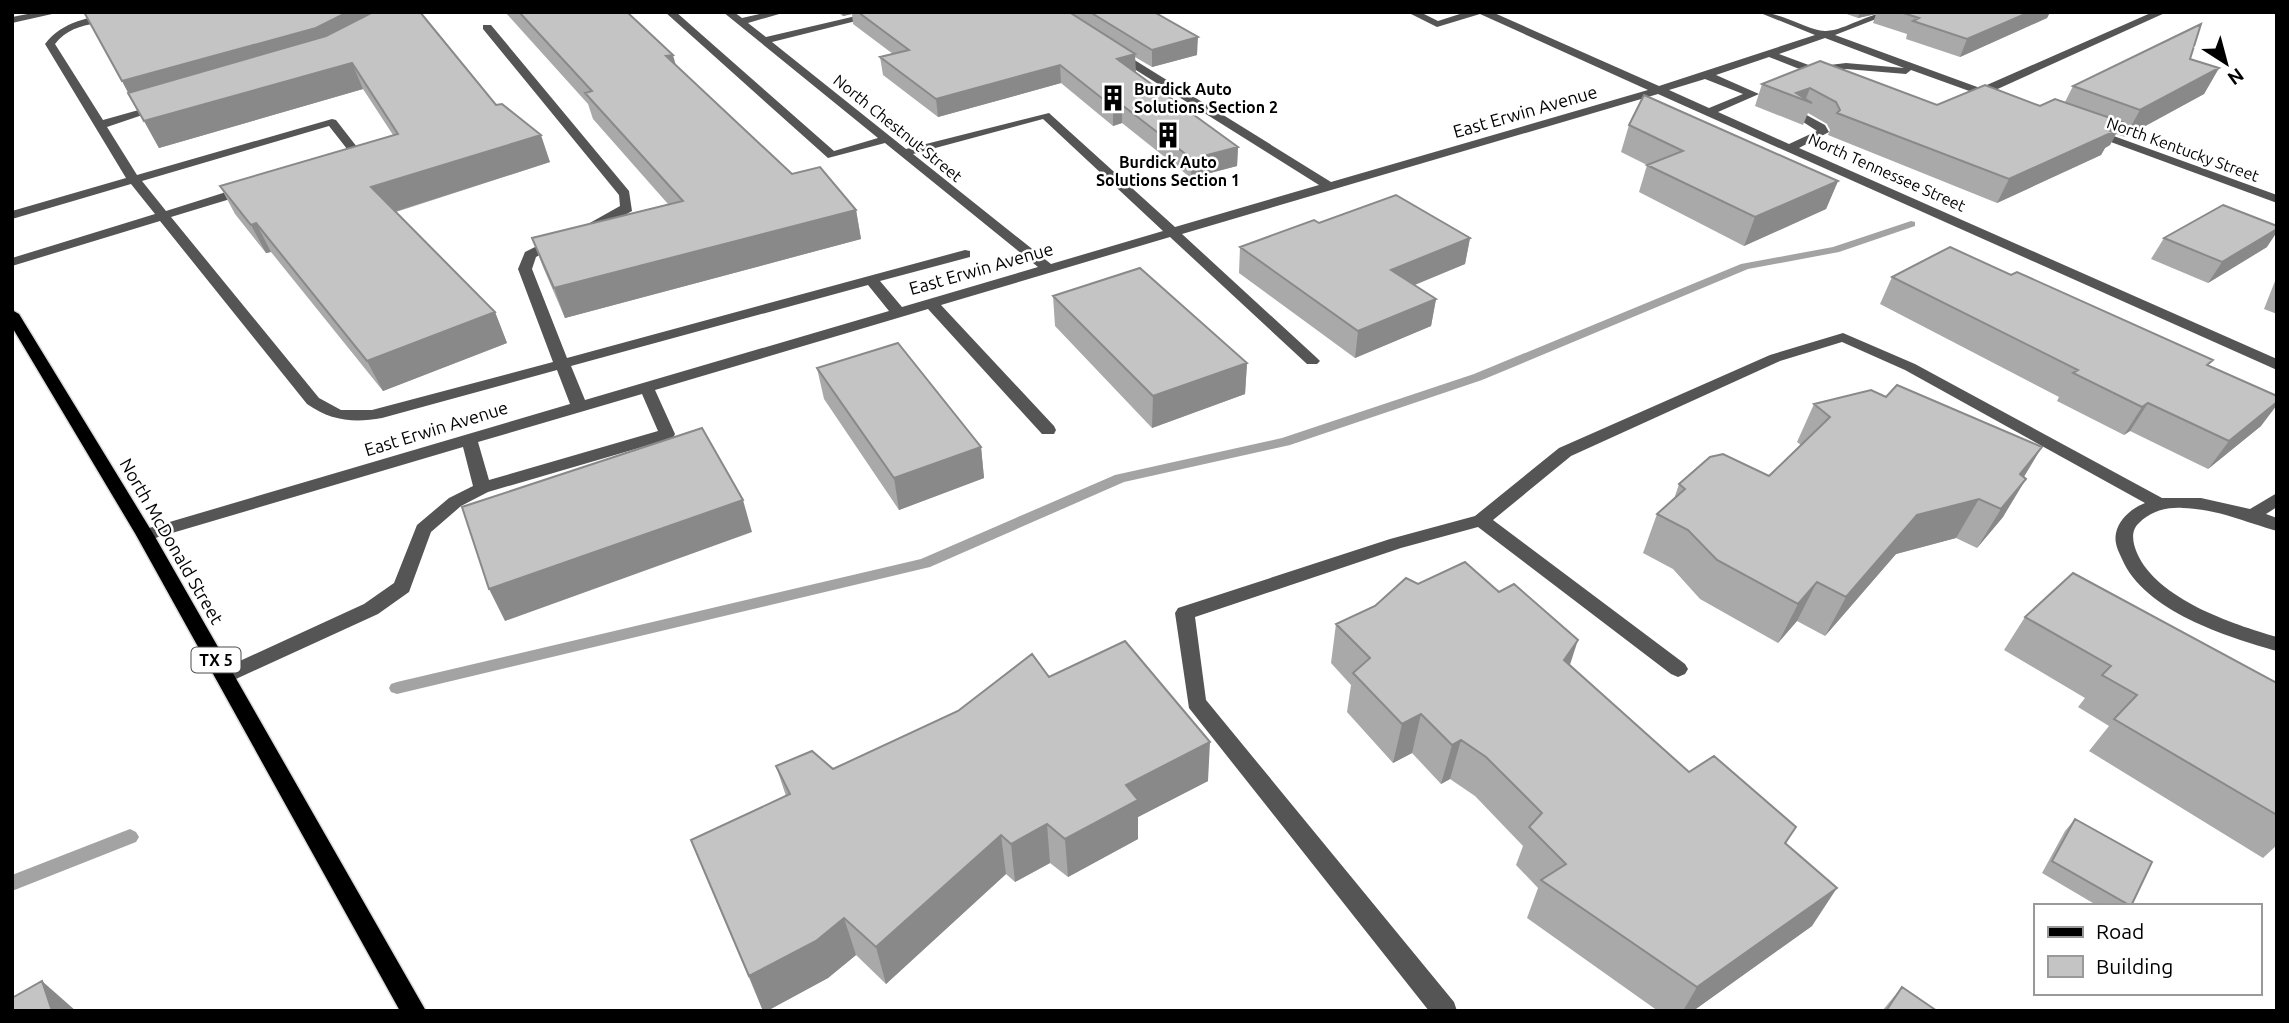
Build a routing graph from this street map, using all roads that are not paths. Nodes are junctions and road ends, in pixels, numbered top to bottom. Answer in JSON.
{"nodes":[{"id":1,"x":56,"y":12,"type":"edge"},
{"id":2,"x":137,"y":12,"type":"edge"},
{"id":3,"x":670,"y":12,"type":"edge"},
{"id":4,"x":728,"y":12,"type":"edge"},
{"id":5,"x":887,"y":12,"type":"edge"},
{"id":6,"x":1412,"y":12,"type":"edge"},
{"id":7,"x":1481,"y":12,"type":"edge"},
{"id":8,"x":1763,"y":12,"type":"edge"},
{"id":9,"x":1889,"y":12,"type":"edge"},
{"id":10,"x":2162,"y":12,"type":"edge"},
{"id":11,"x":776,"y":13,"type":"edge"},
{"id":12,"x":15,"y":17,"type":"edge"},
{"id":13,"x":740,"y":22,"type":"junction"},
{"id":14,"x":487,"y":27,"type":"dead end"},
{"id":15,"x":1826,"y":35,"type":"junction"},
{"id":16,"x":764,"y":41,"type":"junction"},
{"id":17,"x":1109,"y":48,"type":"edge"},
{"id":18,"x":1772,"y":55,"type":"junction"},
{"id":19,"x":1814,"y":71,"type":"junction"},
{"id":20,"x":1928,"y":73,"type":"junction"},
{"id":21,"x":1708,"y":76,"type":"junction"},
{"id":22,"x":1793,"y":79,"type":"edge"},
{"id":23,"x":1661,"y":90,"type":"junction"},
{"id":24,"x":1980,"y":92,"type":"junction"},
{"id":25,"x":2006,"y":101,"type":"edge"},
{"id":26,"x":177,"y":102,"type":"edge"},
{"id":27,"x":1709,"y":112,"type":"junction"},
{"id":28,"x":1797,"y":114,"type":"edge"},
{"id":29,"x":100,"y":125,"type":"junction"},
{"id":30,"x":2084,"y":129,"type":"edge"},
{"id":31,"x":887,"y":139,"type":"junction"},
{"id":32,"x":1790,"y":148,"type":"junction"},
{"id":33,"x":904,"y":153,"type":"junction"},
{"id":34,"x":332,"y":164,"type":"edge"},
{"id":35,"x":134,"y":180,"type":"junction"},
{"id":36,"x":1329,"y":186,"type":"junction"},
{"id":37,"x":253,"y":188,"type":"edge"},
{"id":38,"x":2277,"y":200,"type":"edge"},
{"id":39,"x":12,"y":215,"type":"edge"},
{"id":40,"x":162,"y":216,"type":"junction"},
{"id":41,"x":1170,"y":233,"type":"junction"},
{"id":42,"x":965,"y":254,"type":"dead end"},
{"id":43,"x":12,"y":262,"type":"edge"},
{"id":44,"x":1049,"y":269,"type":"junction"},
{"id":45,"x":872,"y":279,"type":"junction"},
{"id":46,"x":931,"y":303,"type":"junction"},
{"id":47,"x":898,"y":312,"type":"junction"},
{"id":48,"x":12,"y":314,"type":"edge"},
{"id":49,"x":1312,"y":360,"type":"dead end"},
{"id":50,"x":562,"y":364,"type":"junction"},
{"id":51,"x":2277,"y":365,"type":"edge"},
{"id":52,"x":646,"y":386,"type":"junction"},
{"id":53,"x":579,"y":406,"type":"junction"},
{"id":54,"x":1048,"y":430,"type":"dead end"},
{"id":55,"x":469,"y":439,"type":"junction"},
{"id":56,"x":482,"y":488,"type":"junction"},
{"id":57,"x":2277,"y":499,"type":"edge"},
{"id":58,"x":2160,"y":504,"type":"junction"},
{"id":59,"x":2253,"y":515,"type":"junction"},
{"id":60,"x":1481,"y":520,"type":"junction"},
{"id":61,"x":2277,"y":525,"type":"edge"},
{"id":62,"x":145,"y":535,"type":"junction"},
{"id":63,"x":2277,"y":645,"type":"edge"},
{"id":64,"x":1678,"y":669,"type":"dead end"},
{"id":65,"x":225,"y":676,"type":"junction"},
{"id":66,"x":414,"y":1011,"type":"edge"},
{"id":67,"x":1445,"y":1011,"type":"edge"}],
"edges":[{"from":1,"to":12,"type":"street"},
{"from":2,"to":29,"type":"street"},
{"from":3,"to":31,"type":"street"},
{"from":4,"to":13,"type":"street","name":"North Chestnut Street"},
{"from":5,"to":16,"type":"street"},
{"from":6,"to":7,"type":"street"},
{"from":7,"to":23,"type":"street","name":"North Tennessee Street"},
{"from":8,"to":15,"type":"street"},
{"from":9,"to":15,"type":"street","name":"East Erwin Avenue"},
{"from":10,"to":24,"type":"street"},
{"from":11,"to":13,"type":"street"},
{"from":13,"to":16,"type":"street","name":"North Chestnut Street"},
{"from":14,"to":50,"type":"street"},
{"from":15,"to":18,"type":"street","name":"East Erwin Avenue"},
{"from":15,"to":20,"type":"street"},
{"from":16,"to":31,"type":"street","name":"North Chestnut Street"},
{"from":17,"to":36,"type":"street"},
{"from":18,"to":19,"type":"street"},
{"from":18,"to":21,"type":"street","name":"East Erwin Avenue"},
{"from":19,"to":20,"type":"street"},
{"from":19,"to":22,"type":"street"},
{"from":20,"to":24,"type":"street"},
{"from":21,"to":23,"type":"street","name":"East Erwin Avenue"},
{"from":21,"to":27,"type":"street"},
{"from":23,"to":27,"type":"street","name":"North Tennessee Street"},
{"from":23,"to":36,"type":"street","name":"East Erwin Avenue"},
{"from":24,"to":25,"type":"street"},
{"from":26,"to":29,"type":"street"},
{"from":27,"to":32,"type":"street","name":"North Tennessee Street"},
{"from":28,"to":32,"type":"street"},
{"from":29,"to":35,"type":"street"},
{"from":30,"to":38,"type":"street","name":"North Kentucky Street"},
{"from":31,"to":33,"type":"street","name":"North Chestnut Street"},
{"from":32,"to":51,"type":"street","name":"North Tennessee Street"},
{"from":33,"to":41,"type":"street"},
{"from":33,"to":44,"type":"street","name":"North Chestnut Street"},
{"from":34,"to":35,"type":"street"},
{"from":35,"to":39,"type":"street"},
{"from":35,"to":40,"type":"street"},
{"from":36,"to":41,"type":"street","name":"East Erwin Avenue"},
{"from":37,"to":40,"type":"street"},
{"from":40,"to":43,"type":"street"},
{"from":40,"to":50,"type":"street"},
{"from":41,"to":44,"type":"street","name":"East Erwin Avenue"},
{"from":41,"to":49,"type":"street"},
{"from":42,"to":45,"type":"street"},
{"from":44,"to":46,"type":"street","name":"East Erwin Avenue"},
{"from":45,"to":47,"type":"street"},
{"from":45,"to":50,"type":"street"},
{"from":46,"to":47,"type":"street","name":"East Erwin Avenue"},
{"from":46,"to":54,"type":"street"},
{"from":47,"to":52,"type":"street","name":"East Erwin Avenue"},
{"from":48,"to":62,"type":"main road","name":"North McDonald Street","number":"TX 5"},
{"from":50,"to":53,"type":"street"},
{"from":52,"to":53,"type":"street","name":"East Erwin Avenue"},
{"from":52,"to":56,"type":"street"},
{"from":53,"to":55,"type":"street","name":"East Erwin Avenue"},
{"from":55,"to":56,"type":"street"},
{"from":55,"to":62,"type":"street","name":"East Erwin Avenue"},
{"from":56,"to":65,"type":"street"},
{"from":57,"to":59,"type":"street"},
{"from":58,"to":59,"type":"street"},
{"from":58,"to":60,"type":"street"},
{"from":58,"to":63,"type":"street"},
{"from":59,"to":61,"type":"street"},
{"from":60,"to":64,"type":"street"},
{"from":60,"to":67,"type":"street"},
{"from":62,"to":65,"type":"main road","name":"North McDonald Street","number":"TX 5"},
{"from":65,"to":66,"type":"main road","name":"North McDonald Street","number":"TX 5"}]}
